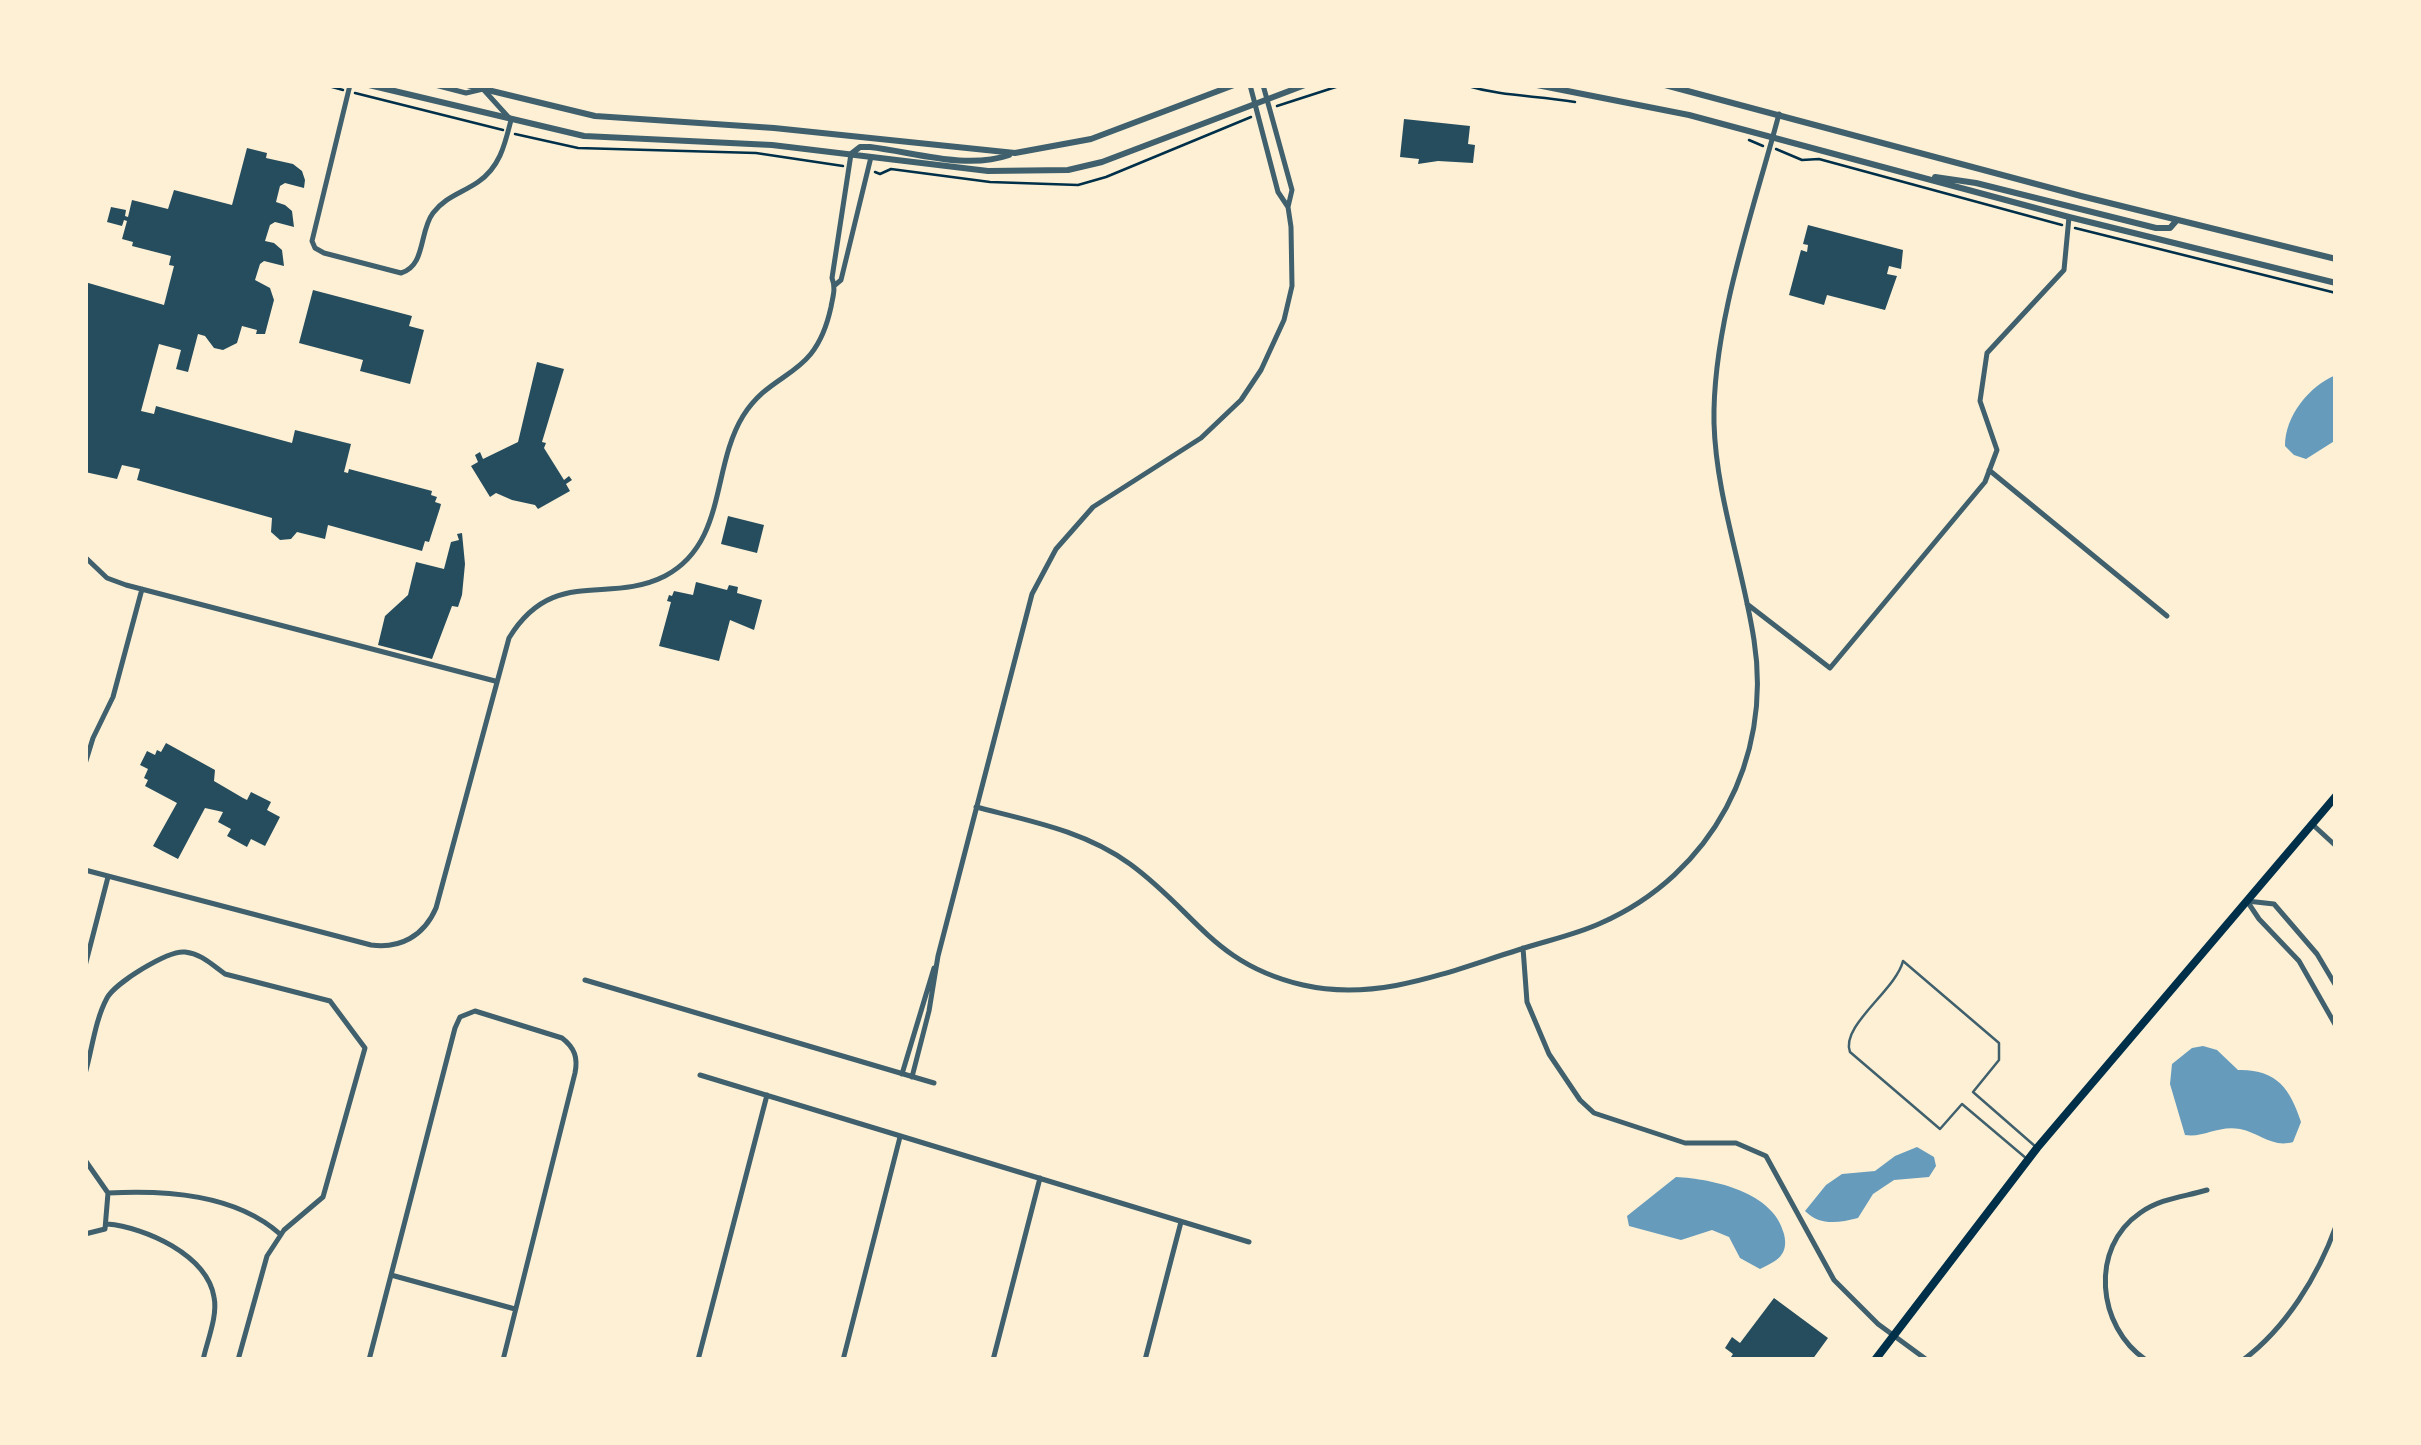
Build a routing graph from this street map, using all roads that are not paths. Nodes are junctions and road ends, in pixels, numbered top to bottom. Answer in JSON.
{"nodes":[{"id":1,"x":369,"y":85,"type":"edge"},
{"id":2,"x":435,"y":85,"type":"edge"},
{"id":3,"x":467,"y":85,"type":"edge"},
{"id":4,"x":1234,"y":85,"type":"edge"},
{"id":5,"x":1250,"y":85,"type":"edge"},
{"id":6,"x":1264,"y":85,"type":"edge"},
{"id":7,"x":1306,"y":85,"type":"edge"},
{"id":8,"x":1537,"y":85,"type":"edge"},
{"id":9,"x":1665,"y":85,"type":"edge"},
{"id":10,"x":352,"y":89,"type":"edge"},
{"id":11,"x":484,"y":89,"type":"junction"},
{"id":12,"x":1268,"y":98,"type":"junction"},
{"id":13,"x":1255,"y":103,"type":"junction"},
{"id":14,"x":1779,"y":114,"type":"junction"},
{"id":15,"x":512,"y":120,"type":"junction"},
{"id":16,"x":1773,"y":138,"type":"junction"},
{"id":17,"x":1014,"y":153,"type":"junction"},
{"id":18,"x":851,"y":154,"type":"junction"},
{"id":19,"x":871,"y":157,"type":"junction"},
{"id":20,"x":1904,"y":173,"type":"junction"},
{"id":21,"x":1288,"y":207,"type":"junction"},
{"id":22,"x":2068,"y":217,"type":"junction"},
{"id":23,"x":2177,"y":220,"type":"junction"},
{"id":24,"x":2336,"y":259,"type":"edge"},
{"id":25,"x":2336,"y":284,"type":"edge"},
{"id":26,"x":835,"y":286,"type":"junction"},
{"id":27,"x":1990,"y":470,"type":"junction"},
{"id":28,"x":85,"y":558,"type":"edge"},
{"id":29,"x":142,"y":589,"type":"junction"},
{"id":30,"x":1747,"y":604,"type":"junction"},
{"id":31,"x":2168,"y":616,"type":"dead end"},
{"id":32,"x":495,"y":682,"type":"junction"},
{"id":33,"x":85,"y":764,"type":"edge"},
{"id":34,"x":2336,"y":796,"type":"edge"},
{"id":35,"x":976,"y":807,"type":"junction"},
{"id":36,"x":2312,"y":824,"type":"junction"},
{"id":37,"x":2336,"y":846,"type":"edge"},
{"id":38,"x":85,"y":870,"type":"edge"},
{"id":39,"x":108,"y":877,"type":"junction"},
{"id":40,"x":2246,"y":901,"type":"junction"},
{"id":41,"x":1523,"y":948,"type":"junction"},
{"id":42,"x":938,"y":956,"type":"junction"},
{"id":43,"x":85,"y":966,"type":"edge"},
{"id":44,"x":585,"y":980,"type":"dead end"},
{"id":45,"x":2336,"y":986,"type":"edge"},
{"id":46,"x":2336,"y":1026,"type":"edge"},
{"id":47,"x":85,"y":1074,"type":"edge"},
{"id":48,"x":902,"y":1074,"type":"junction"},
{"id":49,"x":700,"y":1076,"type":"dead end"},
{"id":50,"x":912,"y":1077,"type":"junction"},
{"id":51,"x":934,"y":1084,"type":"dead end"},
{"id":52,"x":767,"y":1095,"type":"junction"},
{"id":53,"x":900,"y":1137,"type":"junction"},
{"id":54,"x":2037,"y":1148,"type":"junction"},
{"id":55,"x":85,"y":1160,"type":"edge"},
{"id":56,"x":2028,"y":1160,"type":"junction"},
{"id":57,"x":1040,"y":1178,"type":"junction"},
{"id":58,"x":2207,"y":1190,"type":"dead end"},
{"id":59,"x":108,"y":1194,"type":"junction"},
{"id":60,"x":1180,"y":1222,"type":"junction"},
{"id":61,"x":107,"y":1224,"type":"junction"},
{"id":62,"x":2336,"y":1226,"type":"edge"},
{"id":63,"x":85,"y":1234,"type":"edge"},
{"id":64,"x":280,"y":1234,"type":"junction"},
{"id":65,"x":1249,"y":1242,"type":"dead end"},
{"id":66,"x":391,"y":1275,"type":"junction"},
{"id":67,"x":515,"y":1309,"type":"junction"},
{"id":68,"x":1893,"y":1336,"type":"junction"},
{"id":69,"x":203,"y":1360,"type":"edge"},
{"id":70,"x":238,"y":1360,"type":"edge"},
{"id":71,"x":369,"y":1360,"type":"edge"},
{"id":72,"x":503,"y":1360,"type":"edge"},
{"id":73,"x":698,"y":1360,"type":"edge"},
{"id":74,"x":843,"y":1360,"type":"edge"},
{"id":75,"x":993,"y":1360,"type":"edge"},
{"id":76,"x":1145,"y":1360,"type":"edge"},
{"id":77,"x":1875,"y":1360,"type":"edge"},
{"id":78,"x":1927,"y":1360,"type":"edge"},
{"id":79,"x":2146,"y":1360,"type":"edge"},
{"id":80,"x":2243,"y":1360,"type":"edge"}],
"edges":[{"from":1,"to":15,"type":"street"},
{"from":2,"to":11,"type":"street"},
{"from":3,"to":11,"type":"street"},
{"from":4,"to":17,"type":"street"},
{"from":5,"to":13,"type":"street"},
{"from":6,"to":12,"type":"street"},
{"from":7,"to":12,"type":"street"},
{"from":8,"to":16,"type":"street"},
{"from":9,"to":14,"type":"street"},
{"from":10,"to":15,"type":"street"},
{"from":11,"to":15,"type":"street"},
{"from":11,"to":17,"type":"street"},
{"from":12,"to":13,"type":"street"},
{"from":12,"to":21,"type":"street"},
{"from":13,"to":19,"type":"street"},
{"from":13,"to":21,"type":"street"},
{"from":14,"to":16,"type":"street"},
{"from":14,"to":23,"type":"street"},
{"from":15,"to":18,"type":"street"},
{"from":16,"to":20,"type":"street"},
{"from":16,"to":30,"type":"street"},
{"from":17,"to":18,"type":"street"},
{"from":18,"to":19,"type":"street"},
{"from":18,"to":26,"type":"street"},
{"from":19,"to":26,"type":"street"},
{"from":20,"to":22,"type":"street"},
{"from":20,"to":23,"type":"street"},
{"from":21,"to":35,"type":"street"},
{"from":22,"to":25,"type":"street"},
{"from":22,"to":27,"type":"street"},
{"from":23,"to":24,"type":"street"},
{"from":26,"to":32,"type":"street"},
{"from":27,"to":30,"type":"street"},
{"from":27,"to":31,"type":"street"},
{"from":28,"to":29,"type":"street"},
{"from":29,"to":32,"type":"street"},
{"from":29,"to":33,"type":"street"},
{"from":30,"to":41,"type":"street"},
{"from":32,"to":39,"type":"street"},
{"from":34,"to":36,"type":"main road"},
{"from":35,"to":41,"type":"street"},
{"from":35,"to":42,"type":"street"},
{"from":36,"to":37,"type":"street"},
{"from":36,"to":40,"type":"main road"},
{"from":38,"to":39,"type":"street"},
{"from":39,"to":43,"type":"street"},
{"from":40,"to":45,"type":"street"},
{"from":40,"to":46,"type":"street"},
{"from":40,"to":54,"type":"main road"},
{"from":41,"to":68,"type":"street"},
{"from":42,"to":48,"type":"street"},
{"from":42,"to":50,"type":"street"},
{"from":44,"to":48,"type":"street"},
{"from":47,"to":64,"type":"street"},
{"from":48,"to":50,"type":"street"},
{"from":49,"to":52,"type":"street"},
{"from":50,"to":51,"type":"street"},
{"from":52,"to":53,"type":"street"},
{"from":52,"to":73,"type":"street"},
{"from":53,"to":57,"type":"street"},
{"from":53,"to":74,"type":"street"},
{"from":54,"to":56,"type":"main road"},
{"from":54,"to":56,"type":"lane"},
{"from":55,"to":59,"type":"street"},
{"from":56,"to":68,"type":"main road"},
{"from":57,"to":60,"type":"street"},
{"from":57,"to":75,"type":"street"},
{"from":58,"to":79,"type":"street"},
{"from":59,"to":61,"type":"street"},
{"from":59,"to":64,"type":"street"},
{"from":60,"to":65,"type":"street"},
{"from":60,"to":76,"type":"street"},
{"from":61,"to":63,"type":"street"},
{"from":61,"to":69,"type":"street"},
{"from":62,"to":80,"type":"street"},
{"from":64,"to":70,"type":"street"},
{"from":66,"to":67,"type":"street"},
{"from":66,"to":67,"type":"street"},
{"from":66,"to":71,"type":"street"},
{"from":67,"to":72,"type":"street"},
{"from":68,"to":77,"type":"main road"},
{"from":68,"to":78,"type":"street"}]}
